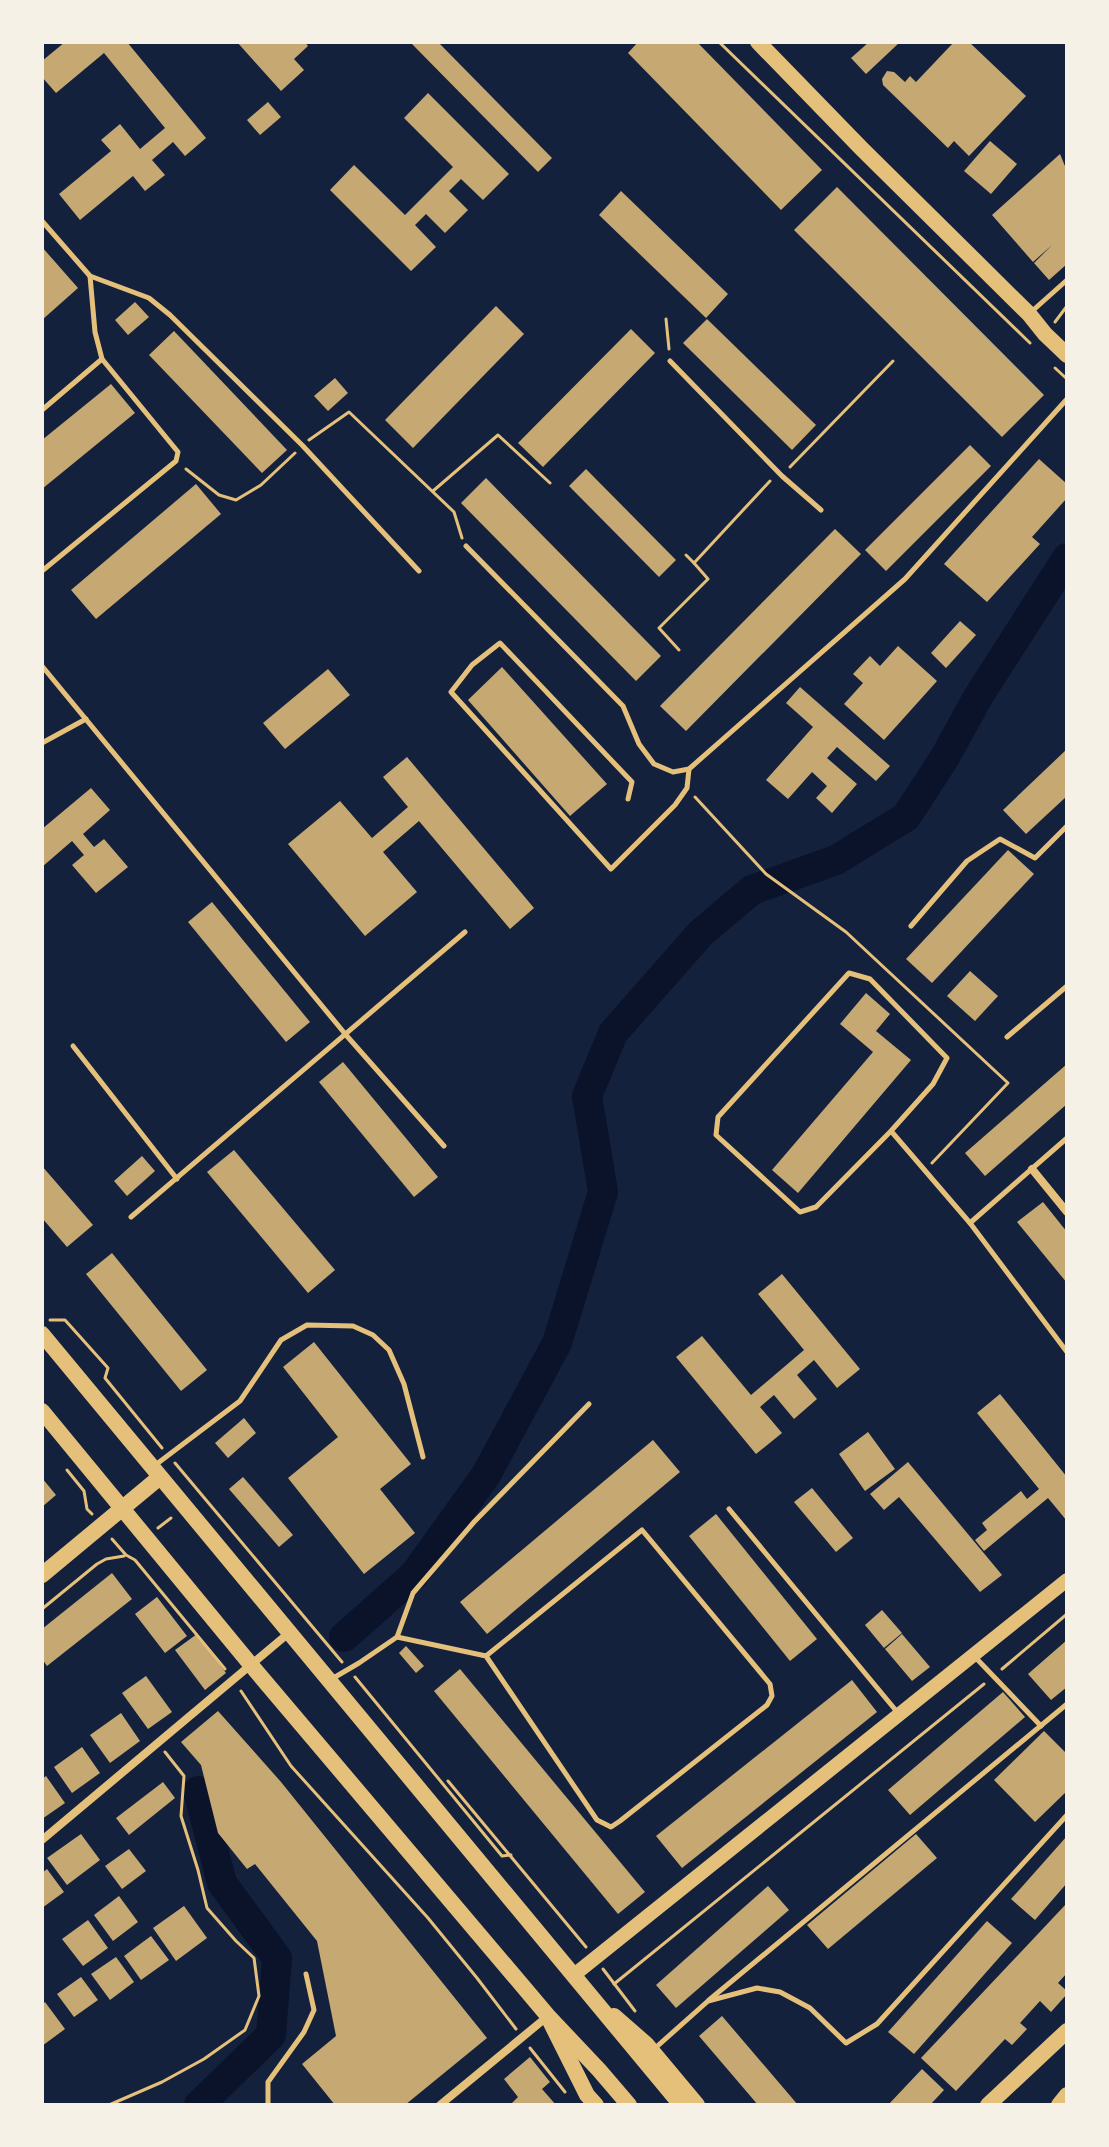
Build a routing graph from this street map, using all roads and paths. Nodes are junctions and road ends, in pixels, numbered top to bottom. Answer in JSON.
{"nodes":[{"id":1,"x":719,"y":42,"type":"edge"},
{"id":2,"x":758,"y":42,"type":"edge"},
{"id":3,"x":42,"y":221,"type":"edge"},
{"id":4,"x":90,"y":276,"type":"junction"},
{"id":5,"x":1067,"y":280,"type":"edge"},
{"id":6,"x":1029,"y":314,"type":"junction"},
{"id":7,"x":666,"y":319,"type":"dead end"},
{"id":8,"x":1034,"y":347,"type":"dead end"},
{"id":9,"x":102,"y":359,"type":"junction"},
{"id":10,"x":670,"y":361,"type":"joint"},
{"id":11,"x":893,"y":361,"type":"dead end"},
{"id":12,"x":1061,"y":362,"type":"edge"},
{"id":13,"x":1067,"y":379,"type":"edge"},
{"id":14,"x":1067,"y":399,"type":"edge"},
{"id":15,"x":42,"y":410,"type":"edge"},
{"id":16,"x":302,"y":445,"type":"junction"},
{"id":17,"x":176,"y":461,"type":"junction"},
{"id":18,"x":780,"y":474,"type":"junction"},
{"id":19,"x":550,"y":483,"type":"dead end"},
{"id":20,"x":433,"y":491,"type":"junction"},
{"id":21,"x":821,"y":510,"type":"dead end"},
{"id":22,"x":466,"y":546,"type":"joint"},
{"id":23,"x":686,"y":555,"type":"dead end"},
{"id":24,"x":694,"y":563,"type":"junction"},
{"id":25,"x":42,"y":571,"type":"edge"},
{"id":26,"x":419,"y":571,"type":"dead end"},
{"id":27,"x":679,"y":650,"type":"dead end"},
{"id":28,"x":42,"y":666,"type":"edge"},
{"id":29,"x":86,"y":719,"type":"junction"},
{"id":30,"x":42,"y":743,"type":"edge"},
{"id":31,"x":689,"y":769,"type":"junction"},
{"id":32,"x":687,"y":788,"type":"junction"},
{"id":33,"x":628,"y":799,"type":"dead end"},
{"id":34,"x":1067,"y":826,"type":"edge"},
{"id":35,"x":790,"y":890,"type":"dead end"},
{"id":36,"x":911,"y":926,"type":"dead end"},
{"id":37,"x":465,"y":932,"type":"dead end"},
{"id":38,"x":1067,"y":986,"type":"edge"},
{"id":39,"x":346,"y":1035,"type":"junction"},
{"id":40,"x":1007,"y":1037,"type":"dead end"},
{"id":41,"x":73,"y":1046,"type":"dead end"},
{"id":42,"x":891,"y":1131,"type":"junction"},
{"id":43,"x":1067,"y":1138,"type":"edge"},
{"id":44,"x":444,"y":1146,"type":"dead end"},
{"id":45,"x":1032,"y":1169,"type":"junction"},
{"id":46,"x":177,"y":1179,"type":"junction"},
{"id":47,"x":1067,"y":1212,"type":"edge"},
{"id":48,"x":131,"y":1217,"type":"dead end"},
{"id":49,"x":970,"y":1223,"type":"junction"},
{"id":50,"x":43,"y":1327,"type":"edge"},
{"id":51,"x":1067,"y":1352,"type":"edge"},
{"id":52,"x":589,"y":1404,"type":"dead end"},
{"id":53,"x":42,"y":1411,"type":"edge"},
{"id":54,"x":169,"y":1456,"type":"junction"},
{"id":55,"x":423,"y":1457,"type":"dead end"},
{"id":56,"x":67,"y":1470,"type":"dead end"},
{"id":57,"x":156,"y":1472,"type":"junction"},
{"id":58,"x":185,"y":1507,"type":"junction"},
{"id":59,"x":122,"y":1508,"type":"junction"},
{"id":60,"x":87,"y":1509,"type":"dead end"},
{"id":61,"x":729,"y":1509,"type":"dead end"},
{"id":62,"x":147,"y":1538,"type":"junction"},
{"id":63,"x":124,"y":1556,"type":"dead end"},
{"id":64,"x":42,"y":1575,"type":"edge"},
{"id":65,"x":1067,"y":1580,"type":"edge"},
{"id":66,"x":42,"y":1609,"type":"edge"},
{"id":67,"x":1067,"y":1614,"type":"edge"},
{"id":68,"x":290,"y":1632,"type":"junction"},
{"id":69,"x":397,"y":1637,"type":"junction"},
{"id":70,"x":973,"y":1654,"type":"junction"},
{"id":71,"x":486,"y":1656,"type":"junction"},
{"id":72,"x":251,"y":1665,"type":"junction"},
{"id":73,"x":993,"y":1676,"type":"junction"},
{"id":74,"x":234,"y":1680,"type":"junction"},
{"id":75,"x":329,"y":1680,"type":"junction"},
{"id":76,"x":1067,"y":1704,"type":"edge"},
{"id":77,"x":899,"y":1714,"type":"junction"},
{"id":78,"x":1041,"y":1726,"type":"junction"},
{"id":79,"x":158,"y":1743,"type":"junction"},
{"id":80,"x":448,"y":1781,"type":"dead end"},
{"id":81,"x":1067,"y":1815,"type":"edge"},
{"id":82,"x":42,"y":1840,"type":"edge"},
{"id":83,"x":595,"y":1958,"type":"junction"},
{"id":84,"x":306,"y":1974,"type":"dead end"},
{"id":85,"x":574,"y":1975,"type":"junction"},
{"id":86,"x":477,"y":1978,"type":"dead end"},
{"id":87,"x":614,"y":1984,"type":"junction"},
{"id":88,"x":588,"y":1993,"type":"junction"},
{"id":89,"x":708,"y":2001,"type":"junction"},
{"id":90,"x":548,"y":2016,"type":"junction"},
{"id":91,"x":642,"y":2020,"type":"dead end"},
{"id":92,"x":1067,"y":2031,"type":"edge"},
{"id":93,"x":652,"y":2051,"type":"junction"},
{"id":94,"x":1067,"y":2095,"type":"edge"},
{"id":95,"x":109,"y":2105,"type":"edge"},
{"id":96,"x":268,"y":2105,"type":"edge"},
{"id":97,"x":440,"y":2105,"type":"edge"},
{"id":98,"x":596,"y":2105,"type":"edge"},
{"id":99,"x":629,"y":2105,"type":"edge"},
{"id":100,"x":681,"y":2105,"type":"edge"},
{"id":101,"x":697,"y":2105,"type":"edge"},
{"id":102,"x":988,"y":2105,"type":"edge"},
{"id":103,"x":1059,"y":2105,"type":"edge"}],
"edges":[{"from":1,"to":8,"type":"path"},
{"from":2,"to":6,"type":"main road"},
{"from":3,"to":4,"type":"lane"},
{"from":4,"to":9,"type":"lane"},
{"from":4,"to":16,"type":"lane"},
{"from":5,"to":6,"type":"lane"},
{"from":6,"to":12,"type":"main road"},
{"from":7,"to":10,"type":"path"},
{"from":9,"to":15,"type":"lane"},
{"from":9,"to":17,"type":"lane"},
{"from":10,"to":18,"type":"lane"},
{"from":11,"to":18,"type":"path"},
{"from":12,"to":13,"type":"path"},
{"from":14,"to":31,"type":"lane"},
{"from":16,"to":17,"type":"path"},
{"from":16,"to":20,"type":"path"},
{"from":16,"to":26,"type":"lane"},
{"from":17,"to":25,"type":"lane"},
{"from":18,"to":21,"type":"lane"},
{"from":18,"to":24,"type":"path"},
{"from":19,"to":20,"type":"path"},
{"from":20,"to":22,"type":"path"},
{"from":22,"to":31,"type":"lane"},
{"from":23,"to":24,"type":"path"},
{"from":24,"to":27,"type":"path"},
{"from":28,"to":29,"type":"lane"},
{"from":29,"to":30,"type":"lane"},
{"from":29,"to":39,"type":"lane"},
{"from":31,"to":32,"type":"lane"},
{"from":32,"to":33,"type":"lane"},
{"from":32,"to":35,"type":"path"},
{"from":34,"to":36,"type":"lane"},
{"from":37,"to":39,"type":"lane"},
{"from":38,"to":40,"type":"lane"},
{"from":39,"to":44,"type":"lane"},
{"from":39,"to":46,"type":"lane"},
{"from":41,"to":46,"type":"lane"},
{"from":42,"to":42,"type":"lane"},
{"from":42,"to":49,"type":"lane"},
{"from":43,"to":45,"type":"lane"},
{"from":45,"to":47,"type":"street"},
{"from":45,"to":49,"type":"lane"},
{"from":46,"to":48,"type":"lane"},
{"from":49,"to":51,"type":"lane"},
{"from":50,"to":54,"type":"path"},
{"from":50,"to":57,"type":"main road"},
{"from":52,"to":69,"type":"lane"},
{"from":53,"to":59,"type":"main road"},
{"from":54,"to":55,"type":"lane"},
{"from":54,"to":57,"type":"lane"},
{"from":54,"to":58,"type":"path"},
{"from":56,"to":60,"type":"path"},
{"from":57,"to":58,"type":"main road"},
{"from":57,"to":59,"type":"main road"},
{"from":58,"to":62,"type":"path"},
{"from":58,"to":68,"type":"main road"},
{"from":59,"to":62,"type":"main road"},
{"from":59,"to":64,"type":"main road"},
{"from":61,"to":77,"type":"lane"},
{"from":62,"to":72,"type":"main road"},
{"from":62,"to":74,"type":"path"},
{"from":63,"to":66,"type":"path"},
{"from":65,"to":70,"type":"street"},
{"from":67,"to":73,"type":"path"},
{"from":68,"to":72,"type":"street"},
{"from":68,"to":75,"type":"main road"},
{"from":69,"to":71,"type":"lane"},
{"from":69,"to":75,"type":"lane"},
{"from":70,"to":73,"type":"lane"},
{"from":70,"to":77,"type":"street"},
{"from":71,"to":71,"type":"lane"},
{"from":72,"to":74,"type":"street"},
{"from":72,"to":90,"type":"main road"},
{"from":73,"to":78,"type":"lane"},
{"from":73,"to":87,"type":"path"},
{"from":74,"to":79,"type":"street"},
{"from":74,"to":86,"type":"path"},
{"from":75,"to":85,"type":"main road"},
{"from":76,"to":78,"type":"lane"},
{"from":77,"to":83,"type":"street"},
{"from":78,"to":89,"type":"lane"},
{"from":79,"to":82,"type":"street"},
{"from":79,"to":95,"type":"path"},
{"from":80,"to":83,"type":"path"},
{"from":81,"to":89,"type":"lane"},
{"from":83,"to":85,"type":"street"},
{"from":83,"to":87,"type":"path"},
{"from":84,"to":96,"type":"lane"},
{"from":85,"to":88,"type":"main road"},
{"from":87,"to":91,"type":"path"},
{"from":88,"to":93,"type":"main road"},
{"from":88,"to":100,"type":"main road"},
{"from":89,"to":93,"type":"lane"},
{"from":90,"to":97,"type":"street"},
{"from":90,"to":98,"type":"main road"},
{"from":90,"to":99,"type":"main road"},
{"from":92,"to":102,"type":"main road"},
{"from":93,"to":101,"type":"main road"},
{"from":94,"to":103,"type":"main road"}]}
